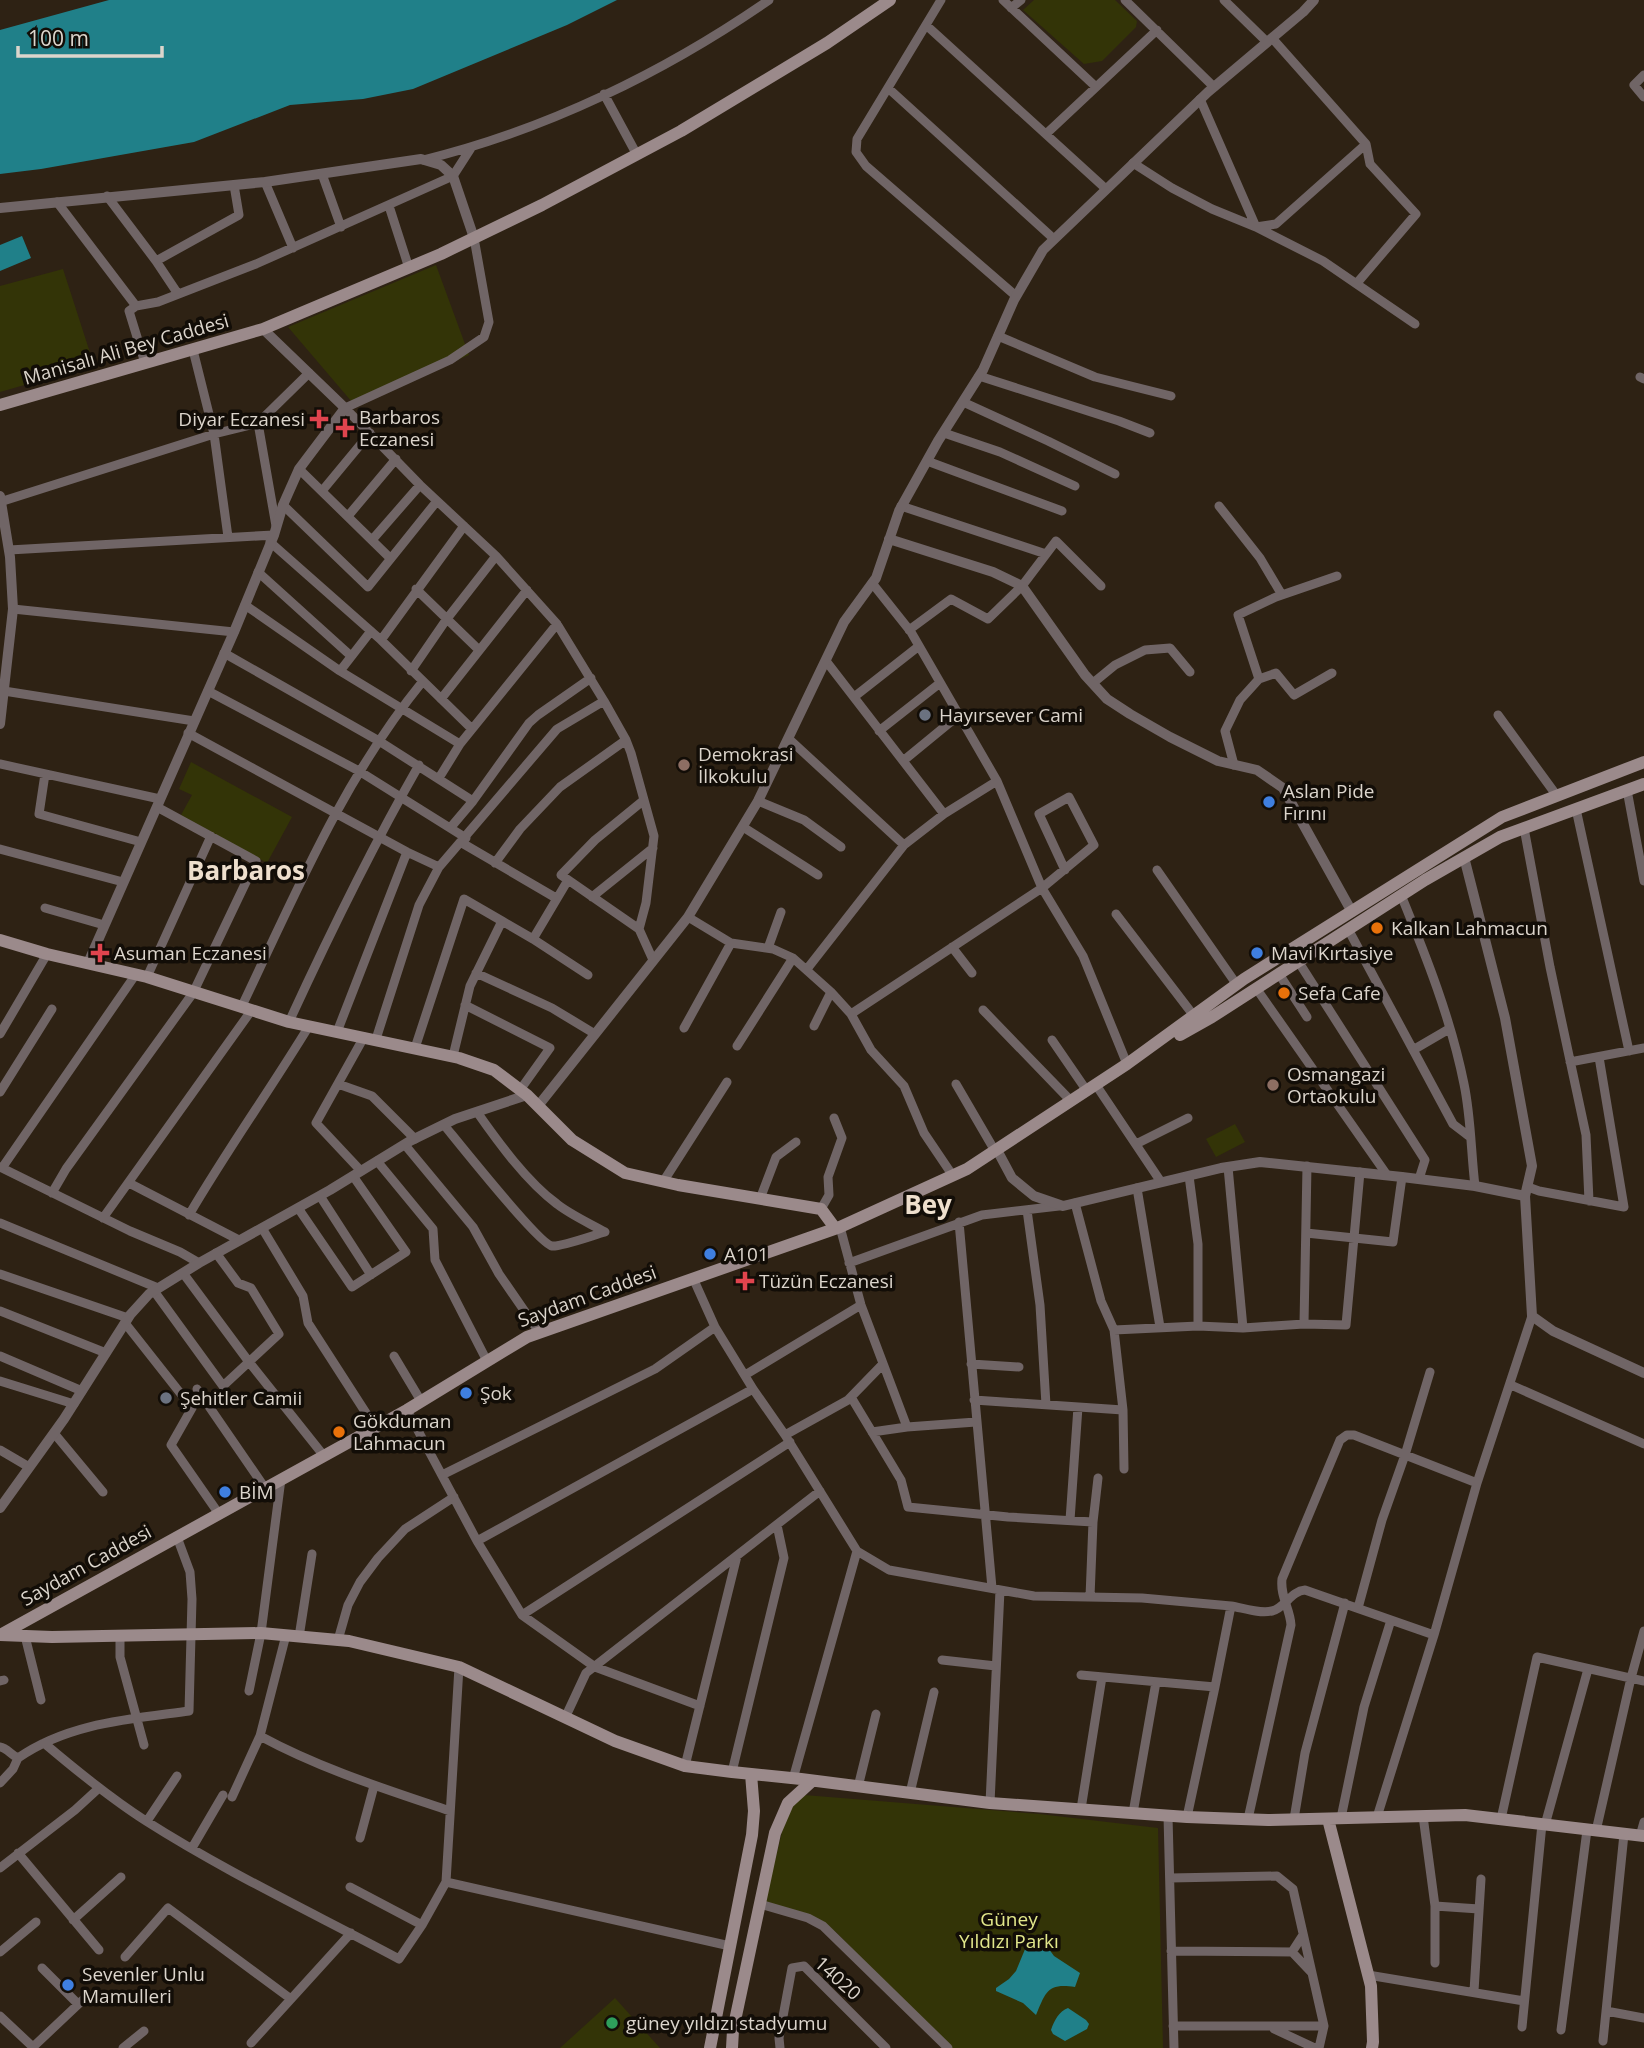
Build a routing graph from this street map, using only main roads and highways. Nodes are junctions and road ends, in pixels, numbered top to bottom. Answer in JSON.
{"nodes":[{"id":1,"x":890,"y":0,"type":"edge"},
{"id":2,"x":0,"y":405,"type":"edge"},
{"id":3,"x":1644,"y":762,"type":"edge"},
{"id":4,"x":1644,"y":784,"type":"edge"},
{"id":5,"x":0,"y":940,"type":"edge"},
{"id":6,"x":1128,"y":1065,"type":"junction"},
{"id":7,"x":837,"y":1227,"type":"junction"},
{"id":8,"x":0,"y":1635,"type":"edge"},
{"id":9,"x":751,"y":1774,"type":"junction"},
{"id":10,"x":812,"y":1781,"type":"junction"},
{"id":11,"x":1334,"y":1818,"type":"junction"},
{"id":12,"x":1642,"y":1836,"type":"edge"},
{"id":13,"x":710,"y":2048,"type":"edge"},
{"id":14,"x":732,"y":2048,"type":"edge"},
{"id":15,"x":1372,"y":2048,"type":"edge"}],
"edges":[{"from":1,"to":2,"type":"main road","name":"Manisalı Ali Bey Caddesi"},
{"from":3,"to":6,"type":"main road"},
{"from":4,"to":6,"type":"main road"},
{"from":5,"to":7,"type":"main road"},
{"from":6,"to":7,"type":"main road","name":"Saydam Caddesi"},
{"from":7,"to":8,"type":"main road","name":"Saydam Caddesi"},
{"from":8,"to":9,"type":"main road"},
{"from":9,"to":10,"type":"main road"},
{"from":9,"to":13,"type":"main road"},
{"from":10,"to":11,"type":"main road"},
{"from":10,"to":14,"type":"main road"},
{"from":11,"to":12,"type":"main road"},
{"from":11,"to":15,"type":"main road"}]}
